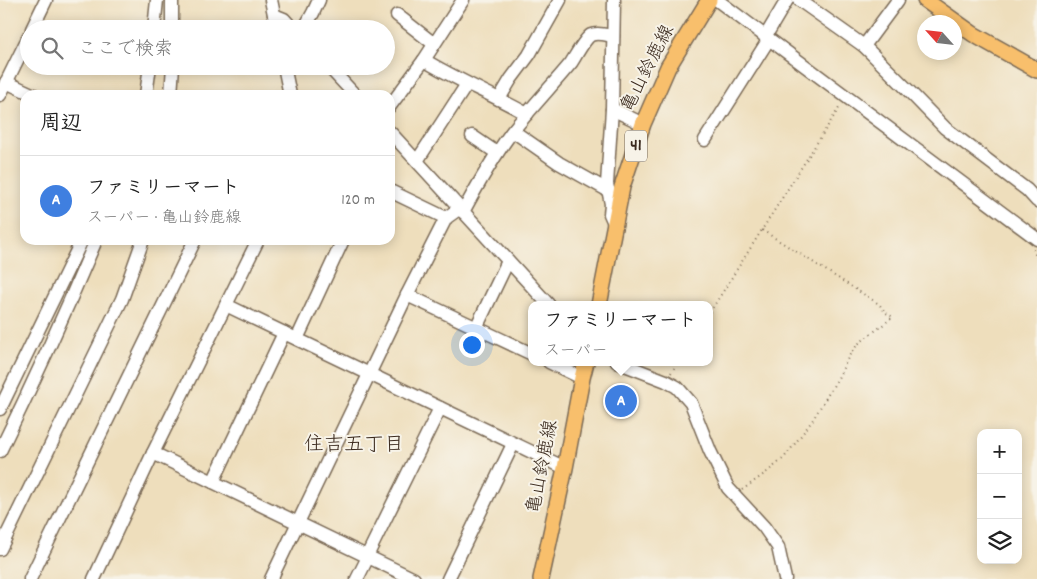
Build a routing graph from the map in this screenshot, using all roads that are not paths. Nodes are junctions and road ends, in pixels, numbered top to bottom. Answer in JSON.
{"nodes":[{"id":1,"x":46,"y":0,"type":"edge"},
{"id":2,"x":157,"y":0,"type":"edge"},
{"id":3,"x":172,"y":0,"type":"edge"},
{"id":4,"x":271,"y":0,"type":"edge"},
{"id":5,"x":319,"y":0,"type":"edge"},
{"id":6,"x":463,"y":0,"type":"edge"},
{"id":7,"x":560,"y":0,"type":"edge"},
{"id":8,"x":709,"y":0,"type":"edge"},
{"id":9,"x":717,"y":0,"type":"edge"},
{"id":10,"x":787,"y":0,"type":"edge"},
{"id":11,"x":799,"y":0,"type":"edge"},
{"id":12,"x":898,"y":0,"type":"edge"},
{"id":13,"x":925,"y":0,"type":"edge"},
{"id":14,"x":612,"y":1,"type":"edge"},
{"id":15,"x":274,"y":15,"type":"junction"},
{"id":16,"x":397,"y":15,"type":"dead end"},
{"id":17,"x":36,"y":20,"type":"edge"},
{"id":18,"x":155,"y":20,"type":"edge"},
{"id":19,"x":172,"y":20,"type":"edge"},
{"id":20,"x":275,"y":20,"type":"edge"},
{"id":21,"x":285,"y":20,"type":"edge"},
{"id":22,"x":309,"y":20,"type":"edge"},
{"id":23,"x":613,"y":36,"type":"junction"},
{"id":24,"x":767,"y":38,"type":"junction"},
{"id":25,"x":434,"y":44,"type":"junction"},
{"id":26,"x":864,"y":46,"type":"junction"},
{"id":27,"x":20,"y":54,"type":"edge"},
{"id":28,"x":424,"y":60,"type":"junction"},
{"id":29,"x":1037,"y":70,"type":"edge"},
{"id":30,"x":149,"y":75,"type":"edge"},
{"id":31,"x":172,"y":75,"type":"edge"},
{"id":32,"x":286,"y":75,"type":"edge"},
{"id":33,"x":336,"y":75,"type":"edge"},
{"id":34,"x":6,"y":82,"type":"junction"},
{"id":35,"x":467,"y":84,"type":"junction"},
{"id":36,"x":23,"y":90,"type":"edge"},
{"id":37,"x":147,"y":90,"type":"edge"},
{"id":38,"x":171,"y":90,"type":"edge"},
{"id":39,"x":289,"y":90,"type":"edge"},
{"id":40,"x":350,"y":90,"type":"edge"},
{"id":41,"x":0,"y":95,"type":"edge"},
{"id":42,"x":395,"y":99,"type":"edge"},
{"id":43,"x":499,"y":99,"type":"junction"},
{"id":44,"x":612,"y":110,"type":"junction"},
{"id":45,"x":527,"y":114,"type":"junction"},
{"id":46,"x":643,"y":124,"type":"junction"},
{"id":47,"x":513,"y":131,"type":"junction"},
{"id":48,"x":472,"y":136,"type":"dead end"},
{"id":49,"x":395,"y":137,"type":"edge"},
{"id":50,"x":705,"y":140,"type":"dead end"},
{"id":51,"x":498,"y":153,"type":"junction"},
{"id":52,"x":417,"y":161,"type":"junction"},
{"id":53,"x":609,"y":191,"type":"junction"},
{"id":54,"x":395,"y":193,"type":"edge"},
{"id":55,"x":1037,"y":201,"type":"edge"},
{"id":56,"x":462,"y":210,"type":"junction"},
{"id":57,"x":446,"y":218,"type":"junction"},
{"id":58,"x":615,"y":224,"type":"junction"},
{"id":59,"x":1037,"y":240,"type":"edge"},
{"id":60,"x":80,"y":245,"type":"edge"},
{"id":61,"x":94,"y":245,"type":"edge"},
{"id":62,"x":141,"y":245,"type":"edge"},
{"id":63,"x":193,"y":245,"type":"edge"},
{"id":64,"x":256,"y":245,"type":"edge"},
{"id":65,"x":341,"y":245,"type":"edge"},
{"id":66,"x":508,"y":261,"type":"junction"},
{"id":67,"x":407,"y":295,"type":"junction"},
{"id":68,"x":545,"y":301,"type":"edge"},
{"id":69,"x":600,"y":301,"type":"edge"},
{"id":70,"x":226,"y":305,"type":"junction"},
{"id":71,"x":476,"y":328,"type":"junction"},
{"id":72,"x":284,"y":333,"type":"junction"},
{"id":73,"x":297,"y":339,"type":"junction"},
{"id":74,"x":528,"y":352,"type":"edge"},
{"id":75,"x":557,"y":366,"type":"edge"},
{"id":76,"x":585,"y":366,"type":"edge"},
{"id":77,"x":628,"y":366,"type":"edge"},
{"id":78,"x":370,"y":374,"type":"junction"},
{"id":79,"x":582,"y":378,"type":"junction"},
{"id":80,"x":440,"y":408,"type":"junction"},
{"id":81,"x":0,"y":409,"type":"edge"},
{"id":82,"x":513,"y":444,"type":"junction"},
{"id":83,"x":0,"y":451,"type":"edge"},
{"id":84,"x":153,"y":453,"type":"junction"},
{"id":85,"x":565,"y":468,"type":"junction"},
{"id":86,"x":213,"y":482,"type":"junction"},
{"id":87,"x":297,"y":522,"type":"junction"},
{"id":88,"x":0,"y":549,"type":"edge"},
{"id":89,"x":368,"y":556,"type":"junction"},
{"id":90,"x":30,"y":579,"type":"edge"},
{"id":91,"x":94,"y":579,"type":"edge"},
{"id":92,"x":271,"y":579,"type":"edge"},
{"id":93,"x":357,"y":579,"type":"edge"},
{"id":94,"x":414,"y":579,"type":"edge"},
{"id":95,"x":448,"y":579,"type":"edge"},
{"id":96,"x":541,"y":579,"type":"edge"},
{"id":97,"x":785,"y":579,"type":"edge"}],
"edges":[{"from":1,"to":17,"type":"street"},
{"from":2,"to":18,"type":"street"},
{"from":3,"to":19,"type":"street"},
{"from":4,"to":15,"type":"street"},
{"from":5,"to":22,"type":"street"},
{"from":6,"to":25,"type":"street"},
{"from":7,"to":43,"type":"street"},
{"from":8,"to":46,"type":"main road","name":"亀山鈴鹿線","number":"41"},
{"from":9,"to":24,"type":"street"},
{"from":10,"to":24,"type":"street"},
{"from":11,"to":26,"type":"street"},
{"from":12,"to":26,"type":"street"},
{"from":13,"to":29,"type":"main road"},
{"from":14,"to":23,"type":"street"},
{"from":15,"to":20,"type":"street"},
{"from":15,"to":21,"type":"street"},
{"from":16,"to":25,"type":"street"},
{"from":23,"to":44,"type":"street"},
{"from":23,"to":45,"type":"street"},
{"from":24,"to":50,"type":"street"},
{"from":24,"to":59,"type":"street"},
{"from":25,"to":28,"type":"street"},
{"from":26,"to":55,"type":"street"},
{"from":27,"to":34,"type":"street"},
{"from":28,"to":35,"type":"street"},
{"from":28,"to":42,"type":"street"},
{"from":30,"to":37,"type":"street"},
{"from":31,"to":38,"type":"street"},
{"from":32,"to":39,"type":"street"},
{"from":33,"to":40,"type":"street"},
{"from":34,"to":36,"type":"street"},
{"from":34,"to":41,"type":"street"},
{"from":35,"to":43,"type":"street"},
{"from":35,"to":52,"type":"street"},
{"from":43,"to":45,"type":"street"},
{"from":44,"to":46,"type":"street"},
{"from":44,"to":53,"type":"street"},
{"from":45,"to":47,"type":"street"},
{"from":46,"to":58,"type":"main road","name":"亀山鈴鹿線","number":"41"},
{"from":47,"to":51,"type":"street"},
{"from":47,"to":53,"type":"street"},
{"from":48,"to":51,"type":"street"},
{"from":49,"to":52,"type":"street"},
{"from":51,"to":56,"type":"street"},
{"from":52,"to":56,"type":"street"},
{"from":53,"to":58,"type":"street"},
{"from":54,"to":57,"type":"street"},
{"from":56,"to":57,"type":"street"},
{"from":56,"to":66,"type":"street"},
{"from":57,"to":67,"type":"street"},
{"from":58,"to":69,"type":"main road","name":"亀山鈴鹿線","number":"41"},
{"from":60,"to":81,"type":"street"},
{"from":61,"to":83,"type":"street"},
{"from":62,"to":88,"type":"street"},
{"from":63,"to":90,"type":"street"},
{"from":64,"to":70,"type":"street"},
{"from":65,"to":73,"type":"street"},
{"from":66,"to":68,"type":"street"},
{"from":66,"to":71,"type":"street"},
{"from":67,"to":71,"type":"street"},
{"from":67,"to":78,"type":"street"},
{"from":70,"to":72,"type":"street"},
{"from":70,"to":84,"type":"street"},
{"from":71,"to":74,"type":"street"},
{"from":72,"to":73,"type":"street"},
{"from":72,"to":86,"type":"street"},
{"from":73,"to":78,"type":"street"},
{"from":75,"to":79,"type":"street"},
{"from":76,"to":79,"type":"main road","name":"亀山鈴鹿線"},
{"from":77,"to":97,"type":"street"},
{"from":78,"to":80,"type":"street"},
{"from":78,"to":87,"type":"street"},
{"from":79,"to":85,"type":"main road","name":"亀山鈴鹿線"},
{"from":80,"to":82,"type":"street"},
{"from":80,"to":89,"type":"street"},
{"from":82,"to":85,"type":"street"},
{"from":82,"to":95,"type":"street"},
{"from":84,"to":86,"type":"street"},
{"from":84,"to":91,"type":"street"},
{"from":85,"to":96,"type":"main road","name":"亀山鈴鹿線"},
{"from":86,"to":87,"type":"street"},
{"from":87,"to":89,"type":"street"},
{"from":87,"to":92,"type":"street"},
{"from":89,"to":93,"type":"street"},
{"from":89,"to":94,"type":"street"}]}
